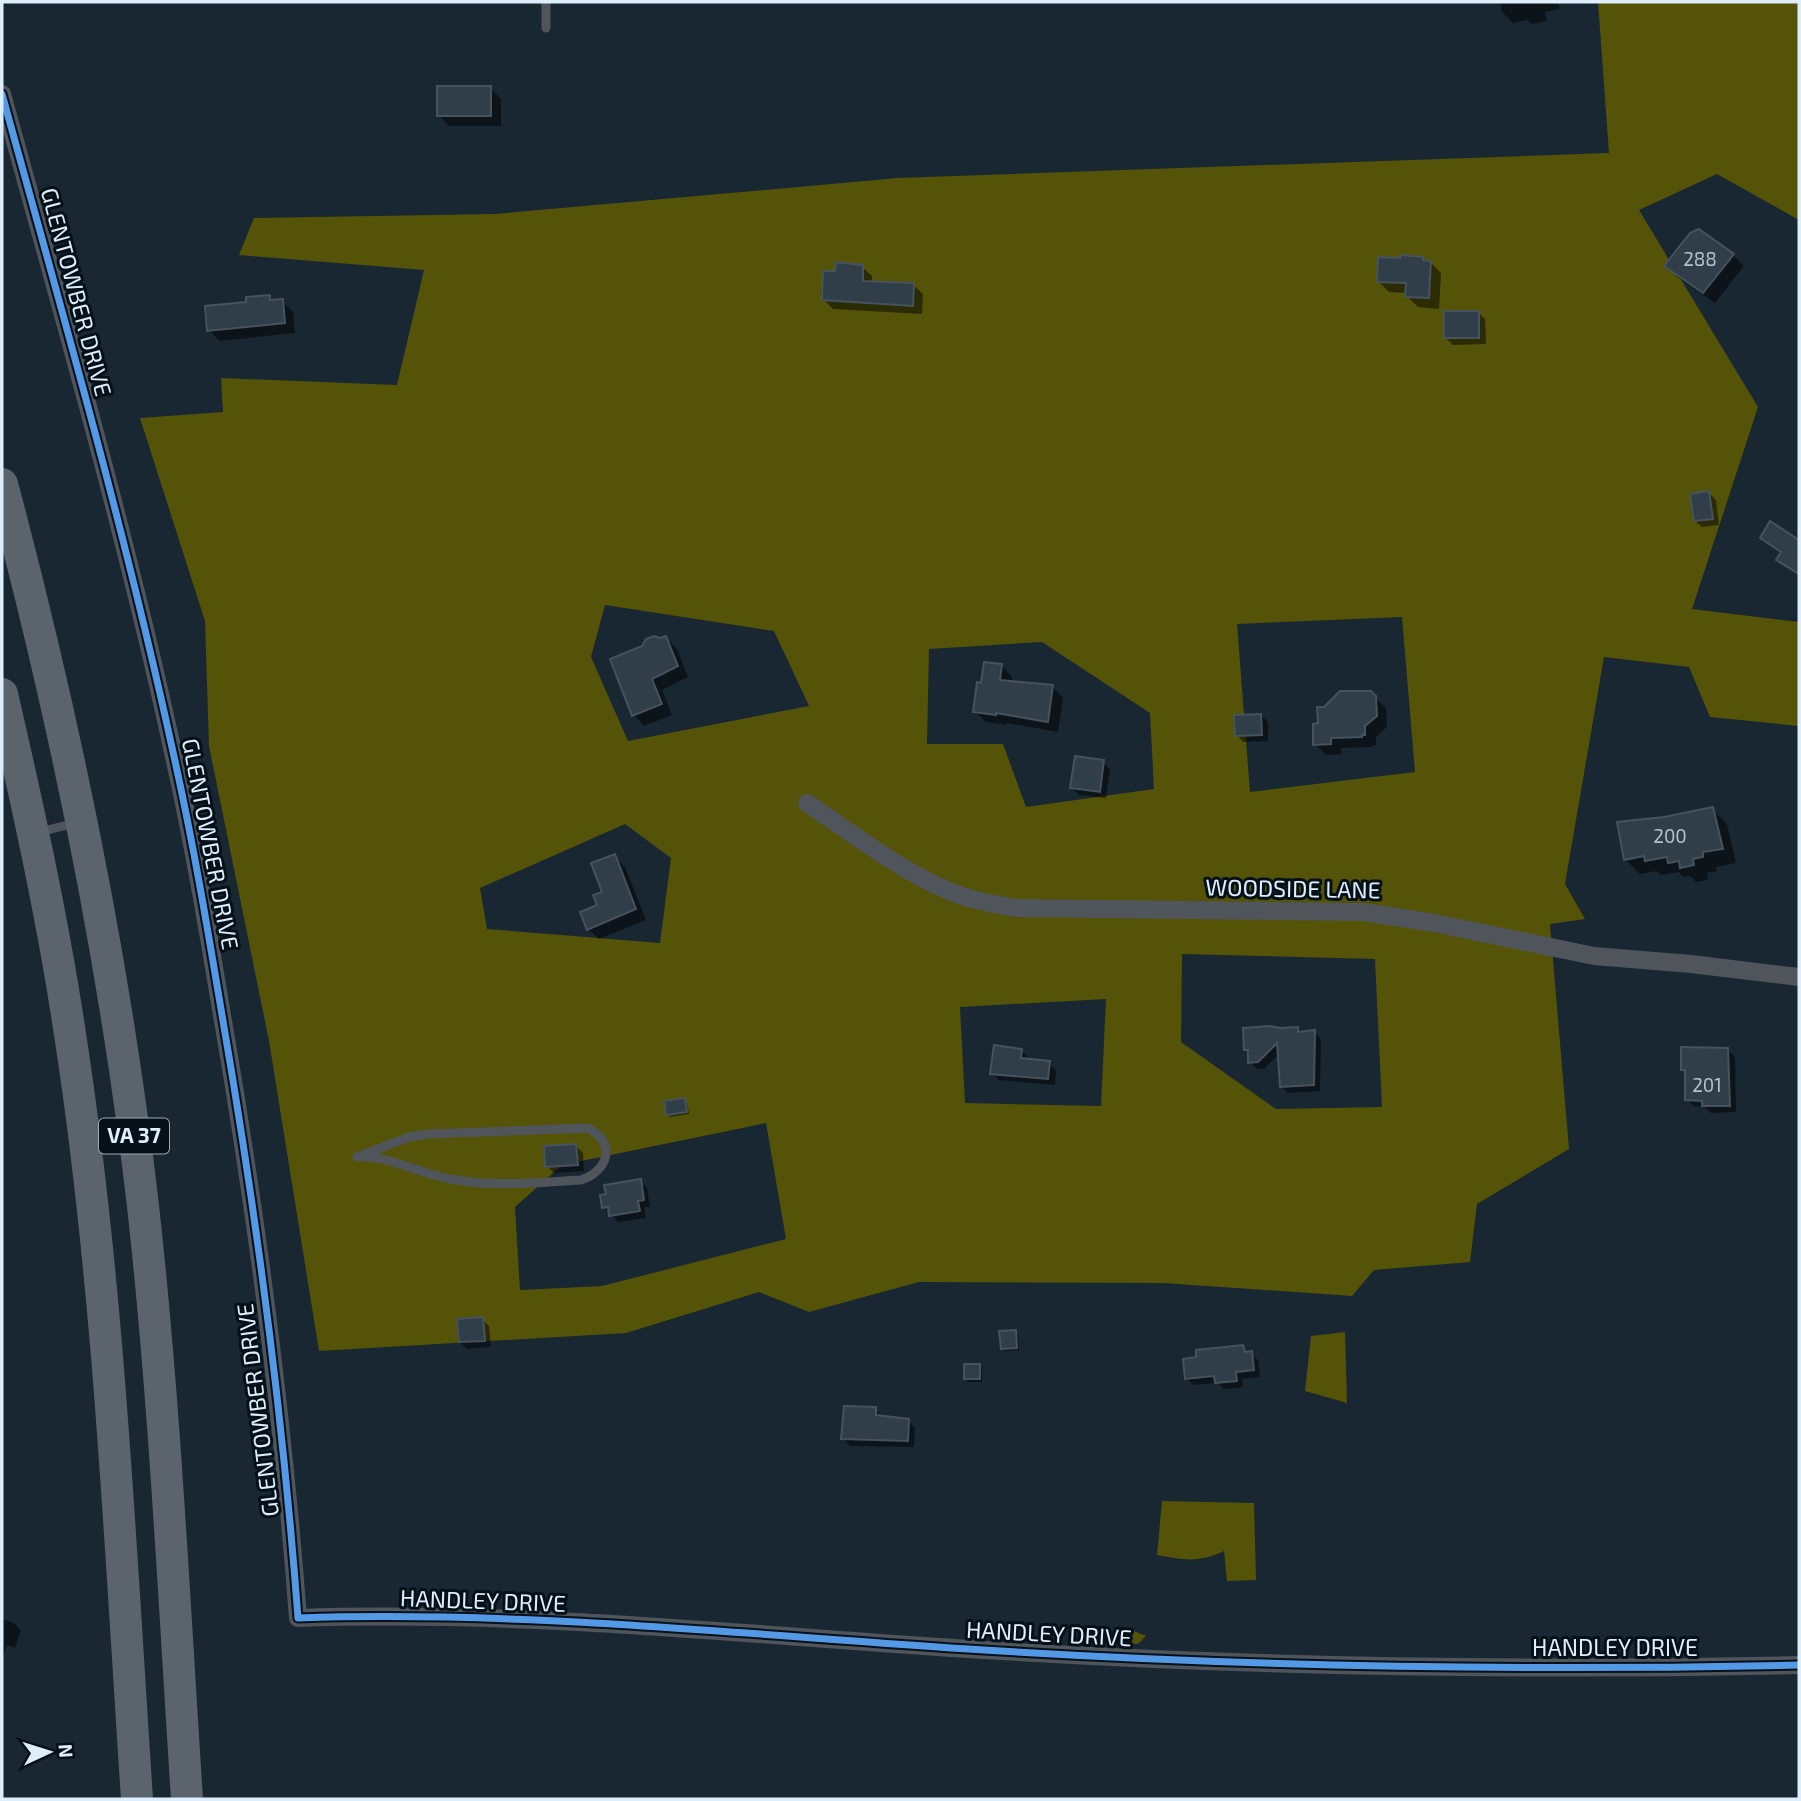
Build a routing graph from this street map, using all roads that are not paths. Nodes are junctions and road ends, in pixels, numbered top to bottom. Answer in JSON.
{"nodes":[{"id":1,"x":546,"y":2,"type":"edge"},
{"id":2,"x":546,"y":28,"type":"dead end"},
{"id":3,"x":2,"y":94,"type":"edge"},
{"id":4,"x":2,"y":484,"type":"edge"},
{"id":5,"x":2,"y":694,"type":"edge"},
{"id":6,"x":807,"y":803,"type":"dead end"},
{"id":7,"x":82,"y":822,"type":"junction"},
{"id":8,"x":34,"y":833,"type":"junction"},
{"id":9,"x":1799,"y":977,"type":"edge"},
{"id":10,"x":366,"y":1156,"type":"joint"},
{"id":11,"x":298,"y":1618,"type":"joint"},
{"id":12,"x":1799,"y":1665,"type":"edge"},
{"id":13,"x":137,"y":1799,"type":"edge"},
{"id":14,"x":187,"y":1799,"type":"edge"}],
"edges":[{"from":1,"to":2,"type":"lane"},
{"from":3,"to":11,"type":"street","name":"GLENTOWBER DRIVE"},
{"from":4,"to":7,"type":"highway","number":"VA 37"},
{"from":5,"to":8,"type":"highway","number":"VA 37"},
{"from":6,"to":9,"type":"street","name":"WOODSIDE LANE"},
{"from":7,"to":8,"type":"lane"},
{"from":7,"to":14,"type":"highway","number":"VA 37"},
{"from":8,"to":13,"type":"highway","number":"VA 37"},
{"from":10,"to":10,"type":"lane"},
{"from":11,"to":12,"type":"street","name":"HANDLEY DRIVE"}]}
